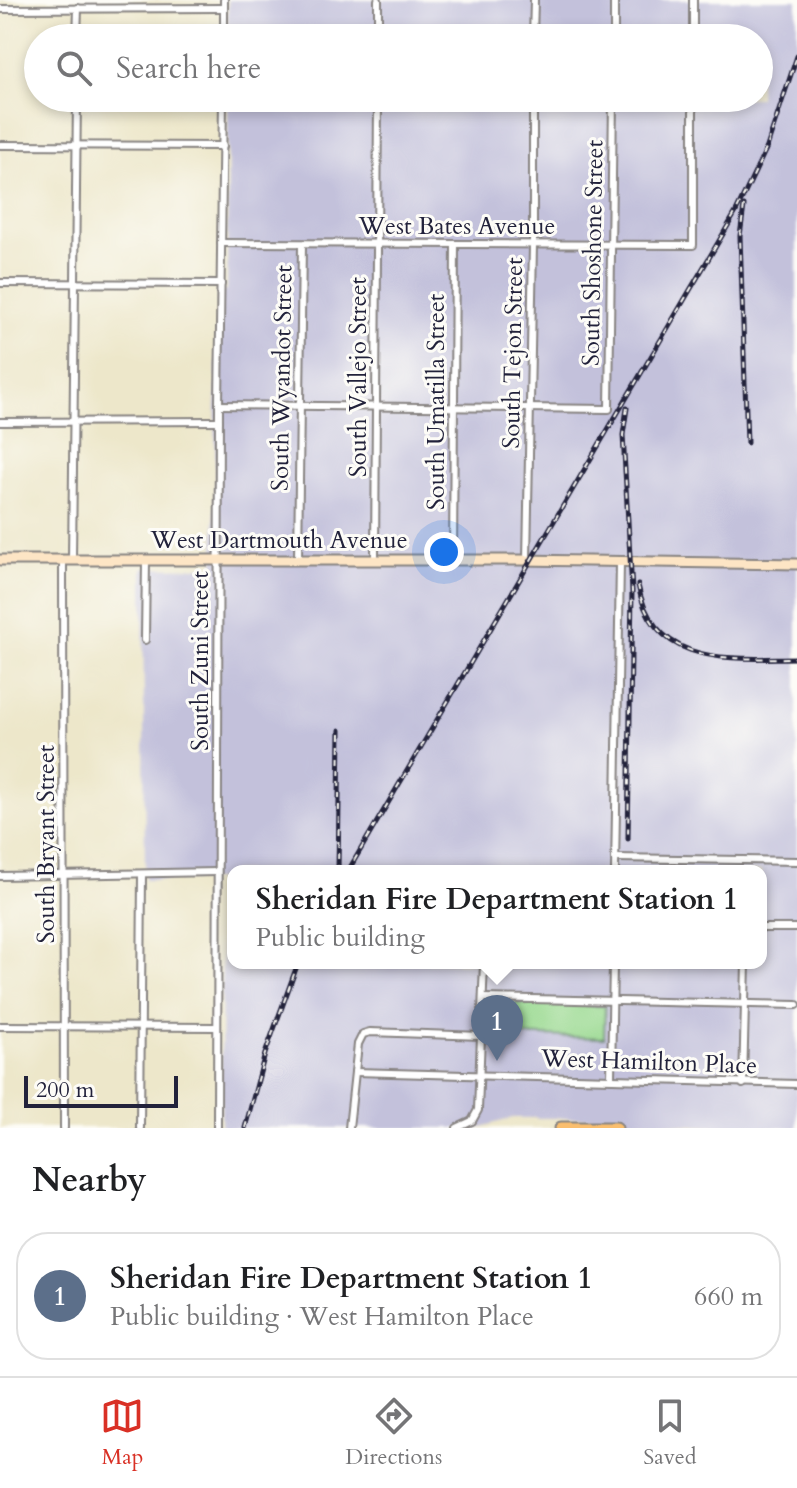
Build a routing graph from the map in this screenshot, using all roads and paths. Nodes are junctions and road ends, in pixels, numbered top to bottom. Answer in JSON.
{"nodes":[{"id":1,"x":378,"y":0,"type":"edge"},
{"id":2,"x":534,"y":0,"type":"edge"},
{"id":3,"x":614,"y":0,"type":"edge"},
{"id":4,"x":693,"y":0,"type":"edge"},
{"id":5,"x":224,"y":4,"type":"edge"},
{"id":6,"x":78,"y":8,"type":"junction"},
{"id":7,"x":0,"y":9,"type":"edge"},
{"id":8,"x":77,"y":24,"type":"edge"},
{"id":9,"x":378,"y":24,"type":"edge"},
{"id":10,"x":533,"y":24,"type":"edge"},
{"id":11,"x":614,"y":24,"type":"edge"},
{"id":12,"x":693,"y":24,"type":"edge"},
{"id":13,"x":77,"y":112,"type":"edge"},
{"id":14,"x":223,"y":112,"type":"edge"},
{"id":15,"x":378,"y":112,"type":"edge"},
{"id":16,"x":533,"y":112,"type":"edge"},
{"id":17,"x":613,"y":112,"type":"edge"},
{"id":18,"x":693,"y":112,"type":"edge"},
{"id":19,"x":0,"y":145,"type":"edge"},
{"id":20,"x":76,"y":145,"type":"junction"},
{"id":21,"x":223,"y":146,"type":"junction"},
{"id":22,"x":221,"y":243,"type":"junction"},
{"id":23,"x":302,"y":244,"type":"junction"},
{"id":24,"x":377,"y":244,"type":"junction"},
{"id":25,"x":455,"y":244,"type":"junction"},
{"id":26,"x":533,"y":245,"type":"junction"},
{"id":27,"x":611,"y":245,"type":"junction"},
{"id":28,"x":0,"y":283,"type":"edge"},
{"id":29,"x":75,"y":283,"type":"junction"},
{"id":30,"x":221,"y":284,"type":"junction"},
{"id":31,"x":219,"y":405,"type":"junction"},
{"id":32,"x":300,"y":405,"type":"junction"},
{"id":33,"x":376,"y":406,"type":"junction"},
{"id":34,"x":454,"y":407,"type":"junction"},
{"id":35,"x":530,"y":408,"type":"junction"},
{"id":36,"x":219,"y":421,"type":"junction"},
{"id":37,"x":0,"y":422,"type":"edge"},
{"id":38,"x":74,"y":422,"type":"junction"},
{"id":39,"x":0,"y":560,"type":"edge"},
{"id":40,"x":68,"y":560,"type":"junction"},
{"id":41,"x":146,"y":560,"type":"junction"},
{"id":42,"x":218,"y":560,"type":"junction"},
{"id":43,"x":298,"y":560,"type":"junction"},
{"id":44,"x":375,"y":560,"type":"junction"},
{"id":45,"x":453,"y":560,"type":"junction"},
{"id":46,"x":527,"y":560,"type":"junction"},
{"id":47,"x":620,"y":562,"type":"junction"},
{"id":48,"x":797,"y":564,"type":"edge"},
{"id":49,"x":145,"y":640,"type":"dead end"},
{"id":50,"x":615,"y":858,"type":"junction"},
{"id":51,"x":797,"y":861,"type":"edge"},
{"id":52,"x":615,"y":865,"type":"edge"},
{"id":53,"x":217,"y":872,"type":"junction"},
{"id":54,"x":142,"y":874,"type":"junction"},
{"id":55,"x":64,"y":875,"type":"junction"},
{"id":56,"x":0,"y":876,"type":"edge"},
{"id":57,"x":767,"y":928,"type":"edge"},
{"id":58,"x":795,"y":928,"type":"dead end"},
{"id":59,"x":484,"y":969,"type":"edge"},
{"id":60,"x":613,"y":969,"type":"edge"},
{"id":61,"x":746,"y":969,"type":"edge"},
{"id":62,"x":483,"y":998,"type":"junction"},
{"id":63,"x":612,"y":1000,"type":"junction"},
{"id":64,"x":745,"y":1004,"type":"junction"},
{"id":65,"x":797,"y":1005,"type":"edge"},
{"id":66,"x":64,"y":1025,"type":"junction"},
{"id":67,"x":0,"y":1026,"type":"edge"},
{"id":68,"x":141,"y":1026,"type":"junction"},
{"id":69,"x":216,"y":1027,"type":"junction"},
{"id":70,"x":482,"y":1036,"type":"junction"},
{"id":71,"x":355,"y":1072,"type":"junction"},
{"id":72,"x":480,"y":1075,"type":"junction"},
{"id":73,"x":611,"y":1078,"type":"junction"},
{"id":74,"x":743,"y":1084,"type":"junction"},
{"id":75,"x":797,"y":1084,"type":"edge"},
{"id":76,"x":64,"y":1128,"type":"edge"},
{"id":77,"x":140,"y":1128,"type":"edge"},
{"id":78,"x":217,"y":1128,"type":"edge"},
{"id":79,"x":349,"y":1128,"type":"edge"},
{"id":80,"x":457,"y":1128,"type":"edge"},
{"id":81,"x":561,"y":1128,"type":"edge"},
{"id":82,"x":616,"y":1128,"type":"edge"}],
"edges":[{"from":1,"to":9,"type":"street"},
{"from":2,"to":10,"type":"street"},
{"from":3,"to":11,"type":"street"},
{"from":4,"to":12,"type":"street"},
{"from":5,"to":6,"type":"street"},
{"from":6,"to":7,"type":"street"},
{"from":6,"to":8,"type":"street"},
{"from":13,"to":20,"type":"street","name":"South Bryant Street"},
{"from":14,"to":21,"type":"street","name":"South Zuni Street"},
{"from":15,"to":24,"type":"street","name":"South Vallejo Street"},
{"from":16,"to":26,"type":"street","name":"South Tejon Street"},
{"from":17,"to":27,"type":"street","name":"South Shoshone Street"},
{"from":18,"to":27,"type":"street","name":"West Bates Avenue"},
{"from":19,"to":20,"type":"street"},
{"from":20,"to":21,"type":"street"},
{"from":20,"to":29,"type":"street","name":"South Bryant Street"},
{"from":21,"to":22,"type":"street","name":"South Zuni Street"},
{"from":22,"to":23,"type":"street","name":"West Bates Avenue"},
{"from":22,"to":30,"type":"street","name":"South Zuni Street"},
{"from":23,"to":24,"type":"street","name":"West Bates Avenue"},
{"from":23,"to":32,"type":"street","name":"South Wyandot Street"},
{"from":24,"to":25,"type":"street","name":"West Bates Avenue"},
{"from":24,"to":33,"type":"street","name":"South Vallejo Street"},
{"from":25,"to":26,"type":"street","name":"West Bates Avenue"},
{"from":25,"to":34,"type":"street","name":"South Umatilla Street"},
{"from":26,"to":27,"type":"street","name":"West Bates Avenue"},
{"from":26,"to":35,"type":"street","name":"South Tejon Street"},
{"from":27,"to":35,"type":"street","name":"South Shoshone Street"},
{"from":28,"to":29,"type":"street"},
{"from":29,"to":30,"type":"street"},
{"from":29,"to":38,"type":"street","name":"South Bryant Street"},
{"from":30,"to":31,"type":"street","name":"South Zuni Street"},
{"from":31,"to":32,"type":"street"},
{"from":31,"to":36,"type":"street","name":"South Zuni Street"},
{"from":32,"to":33,"type":"street"},
{"from":32,"to":43,"type":"street","name":"South Wyandot Street"},
{"from":33,"to":34,"type":"street"},
{"from":33,"to":44,"type":"street","name":"South Vallejo Street"},
{"from":34,"to":35,"type":"street"},
{"from":34,"to":45,"type":"street","name":"South Umatilla Street"},
{"from":35,"to":46,"type":"street","name":"South Tejon Street"},
{"from":36,"to":38,"type":"street"},
{"from":36,"to":42,"type":"street","name":"South Zuni Street"},
{"from":37,"to":38,"type":"street"},
{"from":38,"to":40,"type":"street","name":"South Bryant Street"},
{"from":39,"to":40,"type":"main road","name":"West Dartmouth Avenue"},
{"from":40,"to":41,"type":"main road","name":"West Dartmouth Avenue"},
{"from":40,"to":55,"type":"street","name":"South Bryant Street"},
{"from":41,"to":42,"type":"main road","name":"West Dartmouth Avenue"},
{"from":41,"to":49,"type":"street"},
{"from":42,"to":43,"type":"main road","name":"West Dartmouth Avenue"},
{"from":42,"to":53,"type":"street","name":"South Zuni Street"},
{"from":43,"to":44,"type":"main road","name":"West Dartmouth Avenue"},
{"from":44,"to":45,"type":"main road","name":"West Dartmouth Avenue"},
{"from":45,"to":46,"type":"main road","name":"West Dartmouth Avenue"},
{"from":46,"to":47,"type":"main road","name":"West Dartmouth Avenue"},
{"from":47,"to":48,"type":"main road","name":"West Dartmouth Avenue"},
{"from":47,"to":50,"type":"street"},
{"from":50,"to":51,"type":"street"},
{"from":50,"to":52,"type":"street"},
{"from":53,"to":54,"type":"street"},
{"from":53,"to":69,"type":"street","name":"South Zuni Street"},
{"from":54,"to":55,"type":"street"},
{"from":54,"to":68,"type":"street"},
{"from":55,"to":56,"type":"street"},
{"from":55,"to":66,"type":"street","name":"South Bryant Street"},
{"from":57,"to":58,"type":"street"},
{"from":59,"to":62,"type":"street"},
{"from":60,"to":63,"type":"street"},
{"from":61,"to":64,"type":"street"},
{"from":62,"to":63,"type":"street"},
{"from":62,"to":70,"type":"street"},
{"from":63,"to":64,"type":"street"},
{"from":63,"to":73,"type":"street"},
{"from":64,"to":65,"type":"street"},
{"from":64,"to":74,"type":"street"},
{"from":66,"to":67,"type":"street"},
{"from":66,"to":68,"type":"street"},
{"from":66,"to":76,"type":"street","name":"South Bryant Street"},
{"from":68,"to":69,"type":"street"},
{"from":68,"to":77,"type":"street"},
{"from":69,"to":78,"type":"street","name":"South Zuni Street"},
{"from":70,"to":71,"type":"street"},
{"from":70,"to":72,"type":"street"},
{"from":71,"to":72,"type":"street","name":"West Hamilton Place"},
{"from":71,"to":79,"type":"street"},
{"from":72,"to":73,"type":"street","name":"West Hamilton Place"},
{"from":72,"to":80,"type":"street"},
{"from":73,"to":74,"type":"street","name":"West Hamilton Place"},
{"from":74,"to":75,"type":"street","name":"West Hamilton Place"},
{"from":81,"to":82,"type":"highway"}]}
